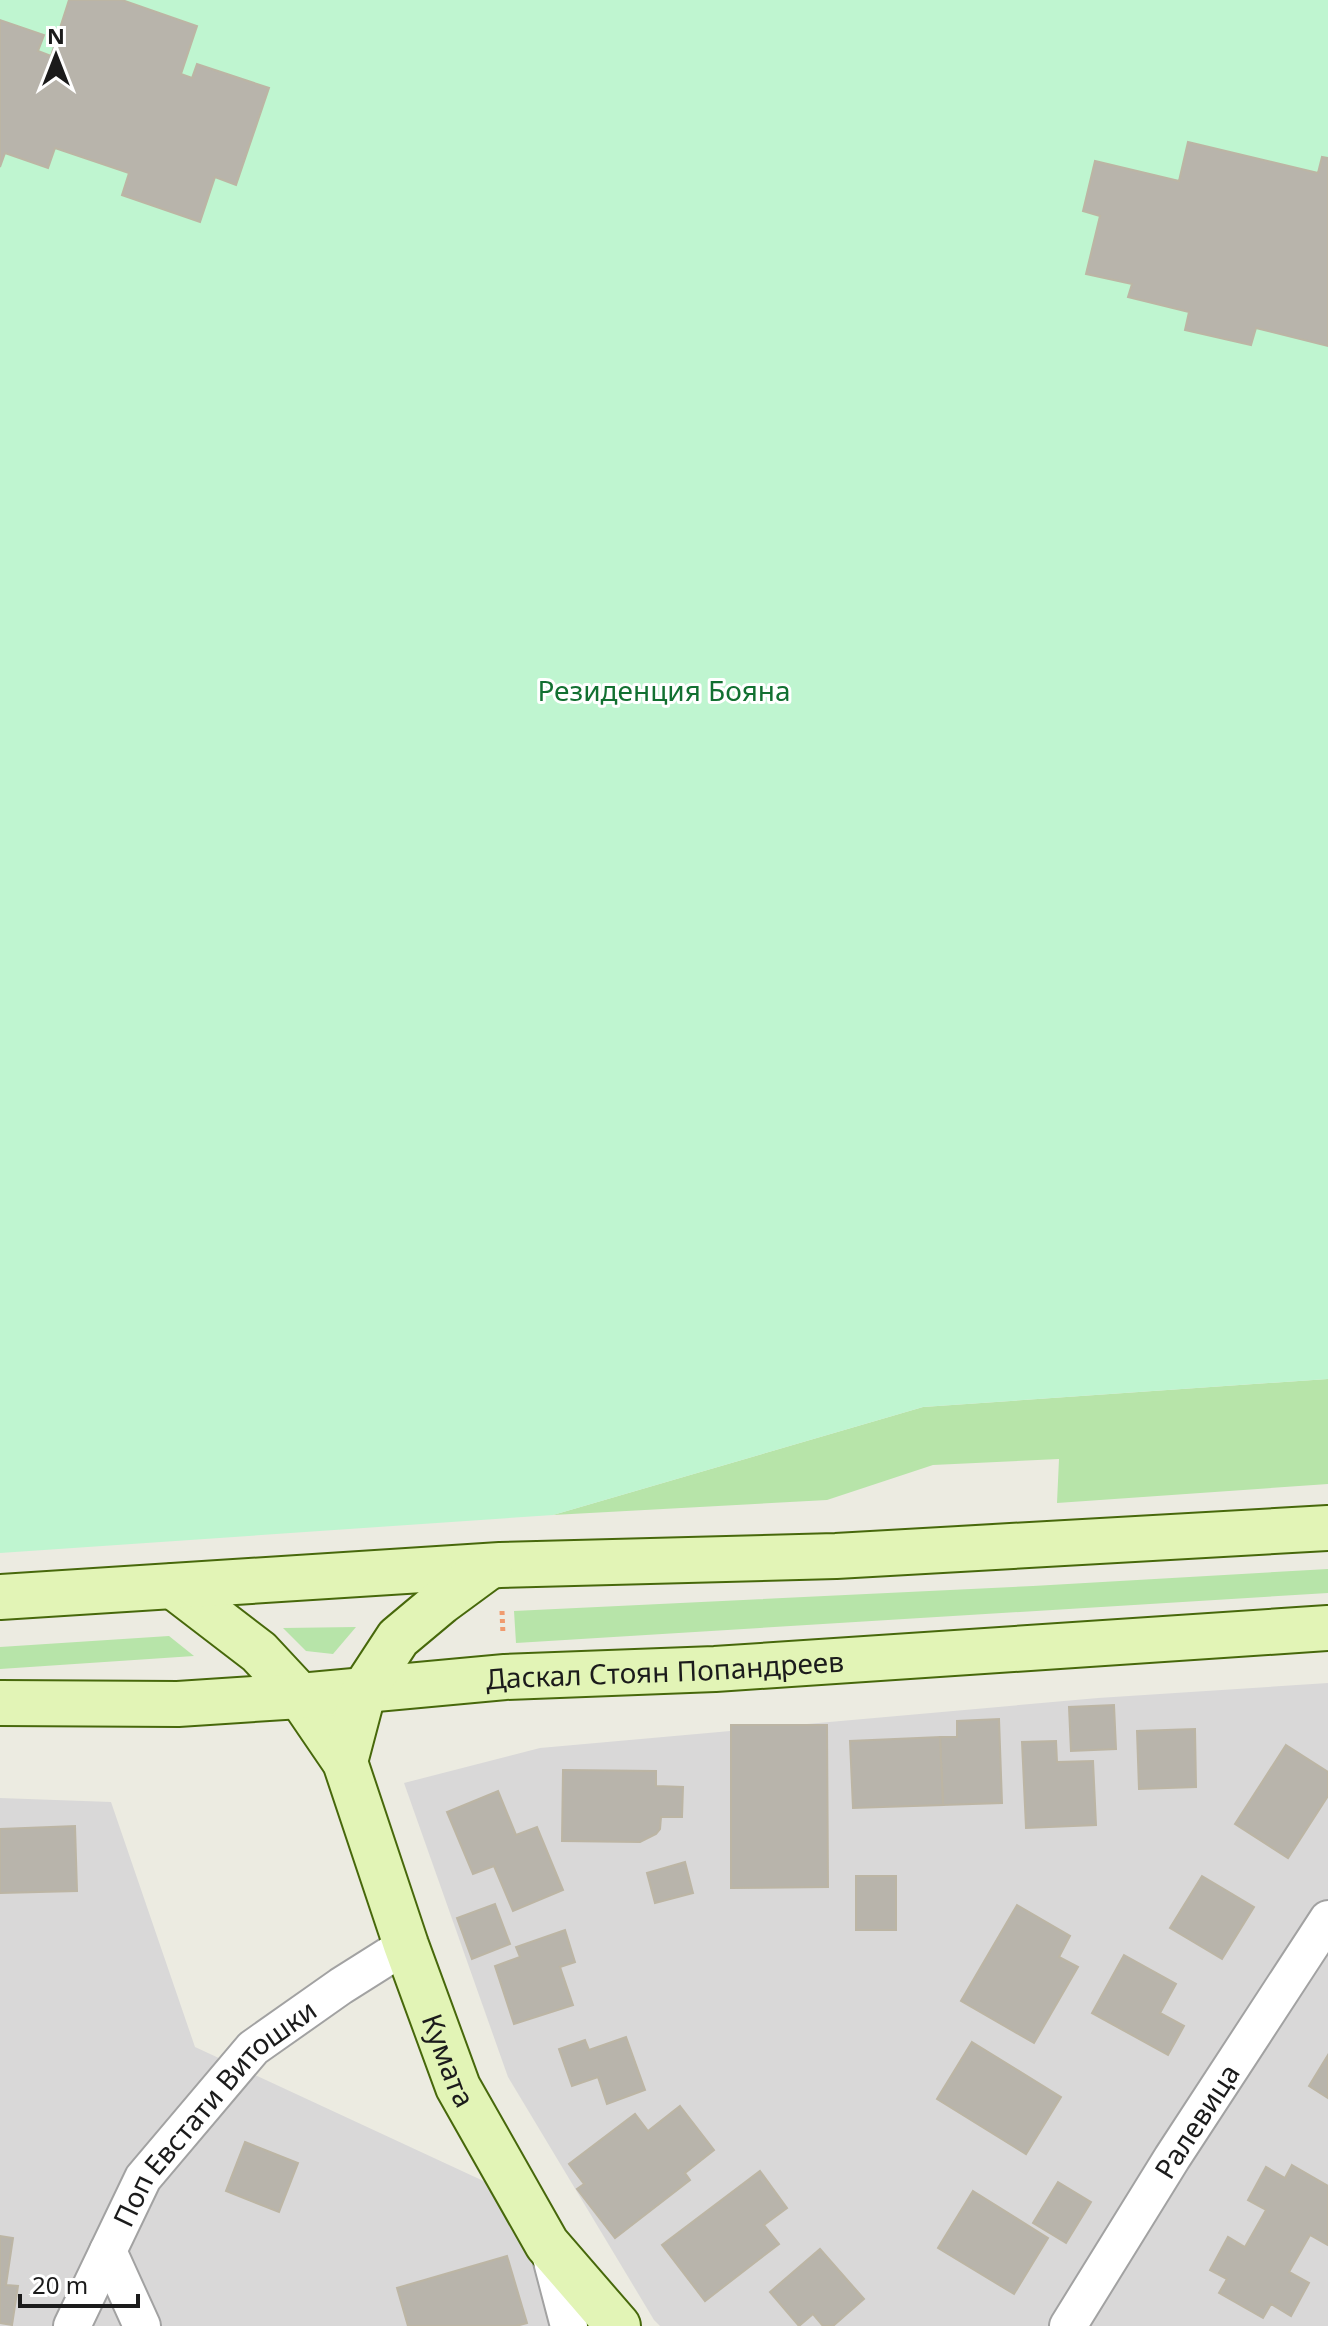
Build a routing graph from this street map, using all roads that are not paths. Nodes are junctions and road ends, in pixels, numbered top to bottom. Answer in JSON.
{"nodes":[{"id":1,"x":1328,"y":1528,"type":"edge"},
{"id":2,"x":490,"y":1566,"type":"junction"},
{"id":3,"x":173,"y":1586,"type":"junction"},
{"id":4,"x":0,"y":1597,"type":"edge"},
{"id":5,"x":1328,"y":1628,"type":"edge"},
{"id":6,"x":364,"y":1690,"type":"junction"},
{"id":7,"x":300,"y":1696,"type":"junction"},
{"id":8,"x":0,"y":1703,"type":"edge"},
{"id":9,"x":345,"y":1762,"type":"junction"},
{"id":10,"x":1328,"y":1919,"type":"edge"},
{"id":11,"x":406,"y":1945,"type":"junction"},
{"id":12,"x":547,"y":2244,"type":"junction"},
{"id":13,"x":108,"y":2251,"type":"junction"},
{"id":14,"x":72,"y":2326,"type":"edge"},
{"id":15,"x":142,"y":2326,"type":"edge"},
{"id":16,"x":569,"y":2326,"type":"edge"},
{"id":17,"x":618,"y":2326,"type":"edge"},
{"id":18,"x":1068,"y":2326,"type":"edge"}],
"edges":[{"from":1,"to":2,"type":"main road"},
{"from":2,"to":3,"type":"main road"},
{"from":2,"to":6,"type":"main road"},
{"from":3,"to":4,"type":"main road"},
{"from":3,"to":7,"type":"main road","name":"Кумата"},
{"from":5,"to":6,"type":"main road","name":"Даскал Стоян Попандреев"},
{"from":6,"to":7,"type":"main road","name":"Даскал Стоян Попандреев"},
{"from":6,"to":9,"type":"main road"},
{"from":7,"to":8,"type":"main road","name":"Даскал Стоян Попандреев"},
{"from":7,"to":9,"type":"main road","name":"Кумата"},
{"from":9,"to":11,"type":"main road","name":"Кумата"},
{"from":10,"to":18,"type":"street","name":"Ралевица"},
{"from":11,"to":12,"type":"main road","name":"Кумата"},
{"from":11,"to":13,"type":"street","name":"Поп Евстати Витошки"},
{"from":12,"to":16,"type":"street"},
{"from":12,"to":17,"type":"main road","name":"Кумата"},
{"from":13,"to":14,"type":"street","name":"Поп Евстати Витошки"},
{"from":13,"to":15,"type":"street"}]}
